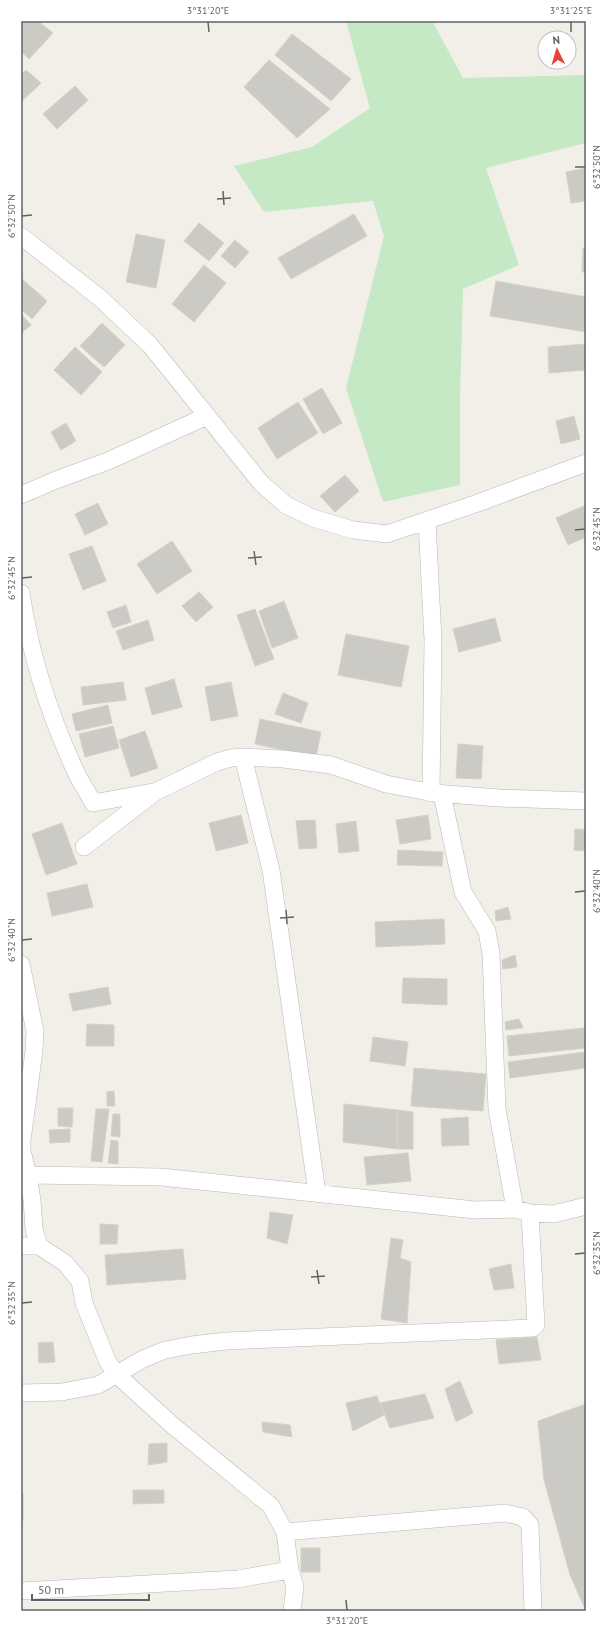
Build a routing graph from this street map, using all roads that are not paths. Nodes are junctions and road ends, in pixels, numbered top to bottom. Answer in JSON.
{"nodes":[{"id":1,"x":21,"y":236,"type":"edge"},
{"id":2,"x":207,"y":416,"type":"junction"},
{"id":3,"x":586,"y":464,"type":"edge"},
{"id":4,"x":21,"y":495,"type":"edge"},
{"id":5,"x":427,"y":521,"type":"junction"},
{"id":6,"x":21,"y":594,"type":"edge"},
{"id":7,"x":243,"y":757,"type":"junction"},
{"id":8,"x":155,"y":792,"type":"junction"},
{"id":9,"x":436,"y":793,"type":"junction"},
{"id":10,"x":586,"y":801,"type":"edge"},
{"id":11,"x":84,"y":847,"type":"dead end"},
{"id":12,"x":21,"y":964,"type":"edge"},
{"id":13,"x":28,"y":1175,"type":"junction"},
{"id":14,"x":317,"y":1193,"type":"junction"},
{"id":15,"x":586,"y":1206,"type":"edge"},
{"id":16,"x":522,"y":1211,"type":"junction"},
{"id":17,"x":21,"y":1246,"type":"edge"},
{"id":18,"x":40,"y":1246,"type":"junction"},
{"id":19,"x":115,"y":1373,"type":"junction"},
{"id":20,"x":21,"y":1393,"type":"edge"},
{"id":21,"x":285,"y":1532,"type":"junction"},
{"id":22,"x":290,"y":1570,"type":"junction"},
{"id":23,"x":21,"y":1591,"type":"edge"},
{"id":24,"x":292,"y":1611,"type":"edge"},
{"id":25,"x":533,"y":1611,"type":"edge"}],
"edges":[{"from":1,"to":2,"type":"street"},
{"from":2,"to":4,"type":"street"},
{"from":2,"to":5,"type":"street"},
{"from":3,"to":5,"type":"street"},
{"from":5,"to":9,"type":"street"},
{"from":6,"to":8,"type":"street"},
{"from":7,"to":8,"type":"street"},
{"from":7,"to":9,"type":"street"},
{"from":7,"to":14,"type":"street"},
{"from":8,"to":11,"type":"street"},
{"from":9,"to":10,"type":"street"},
{"from":9,"to":16,"type":"street"},
{"from":12,"to":13,"type":"street"},
{"from":13,"to":14,"type":"street"},
{"from":13,"to":18,"type":"street"},
{"from":14,"to":16,"type":"street"},
{"from":15,"to":16,"type":"street"},
{"from":16,"to":19,"type":"street"},
{"from":17,"to":18,"type":"street"},
{"from":18,"to":19,"type":"street"},
{"from":19,"to":20,"type":"street"},
{"from":19,"to":21,"type":"street"},
{"from":21,"to":22,"type":"street"},
{"from":21,"to":25,"type":"street"},
{"from":22,"to":23,"type":"street"},
{"from":22,"to":24,"type":"street"}]}
